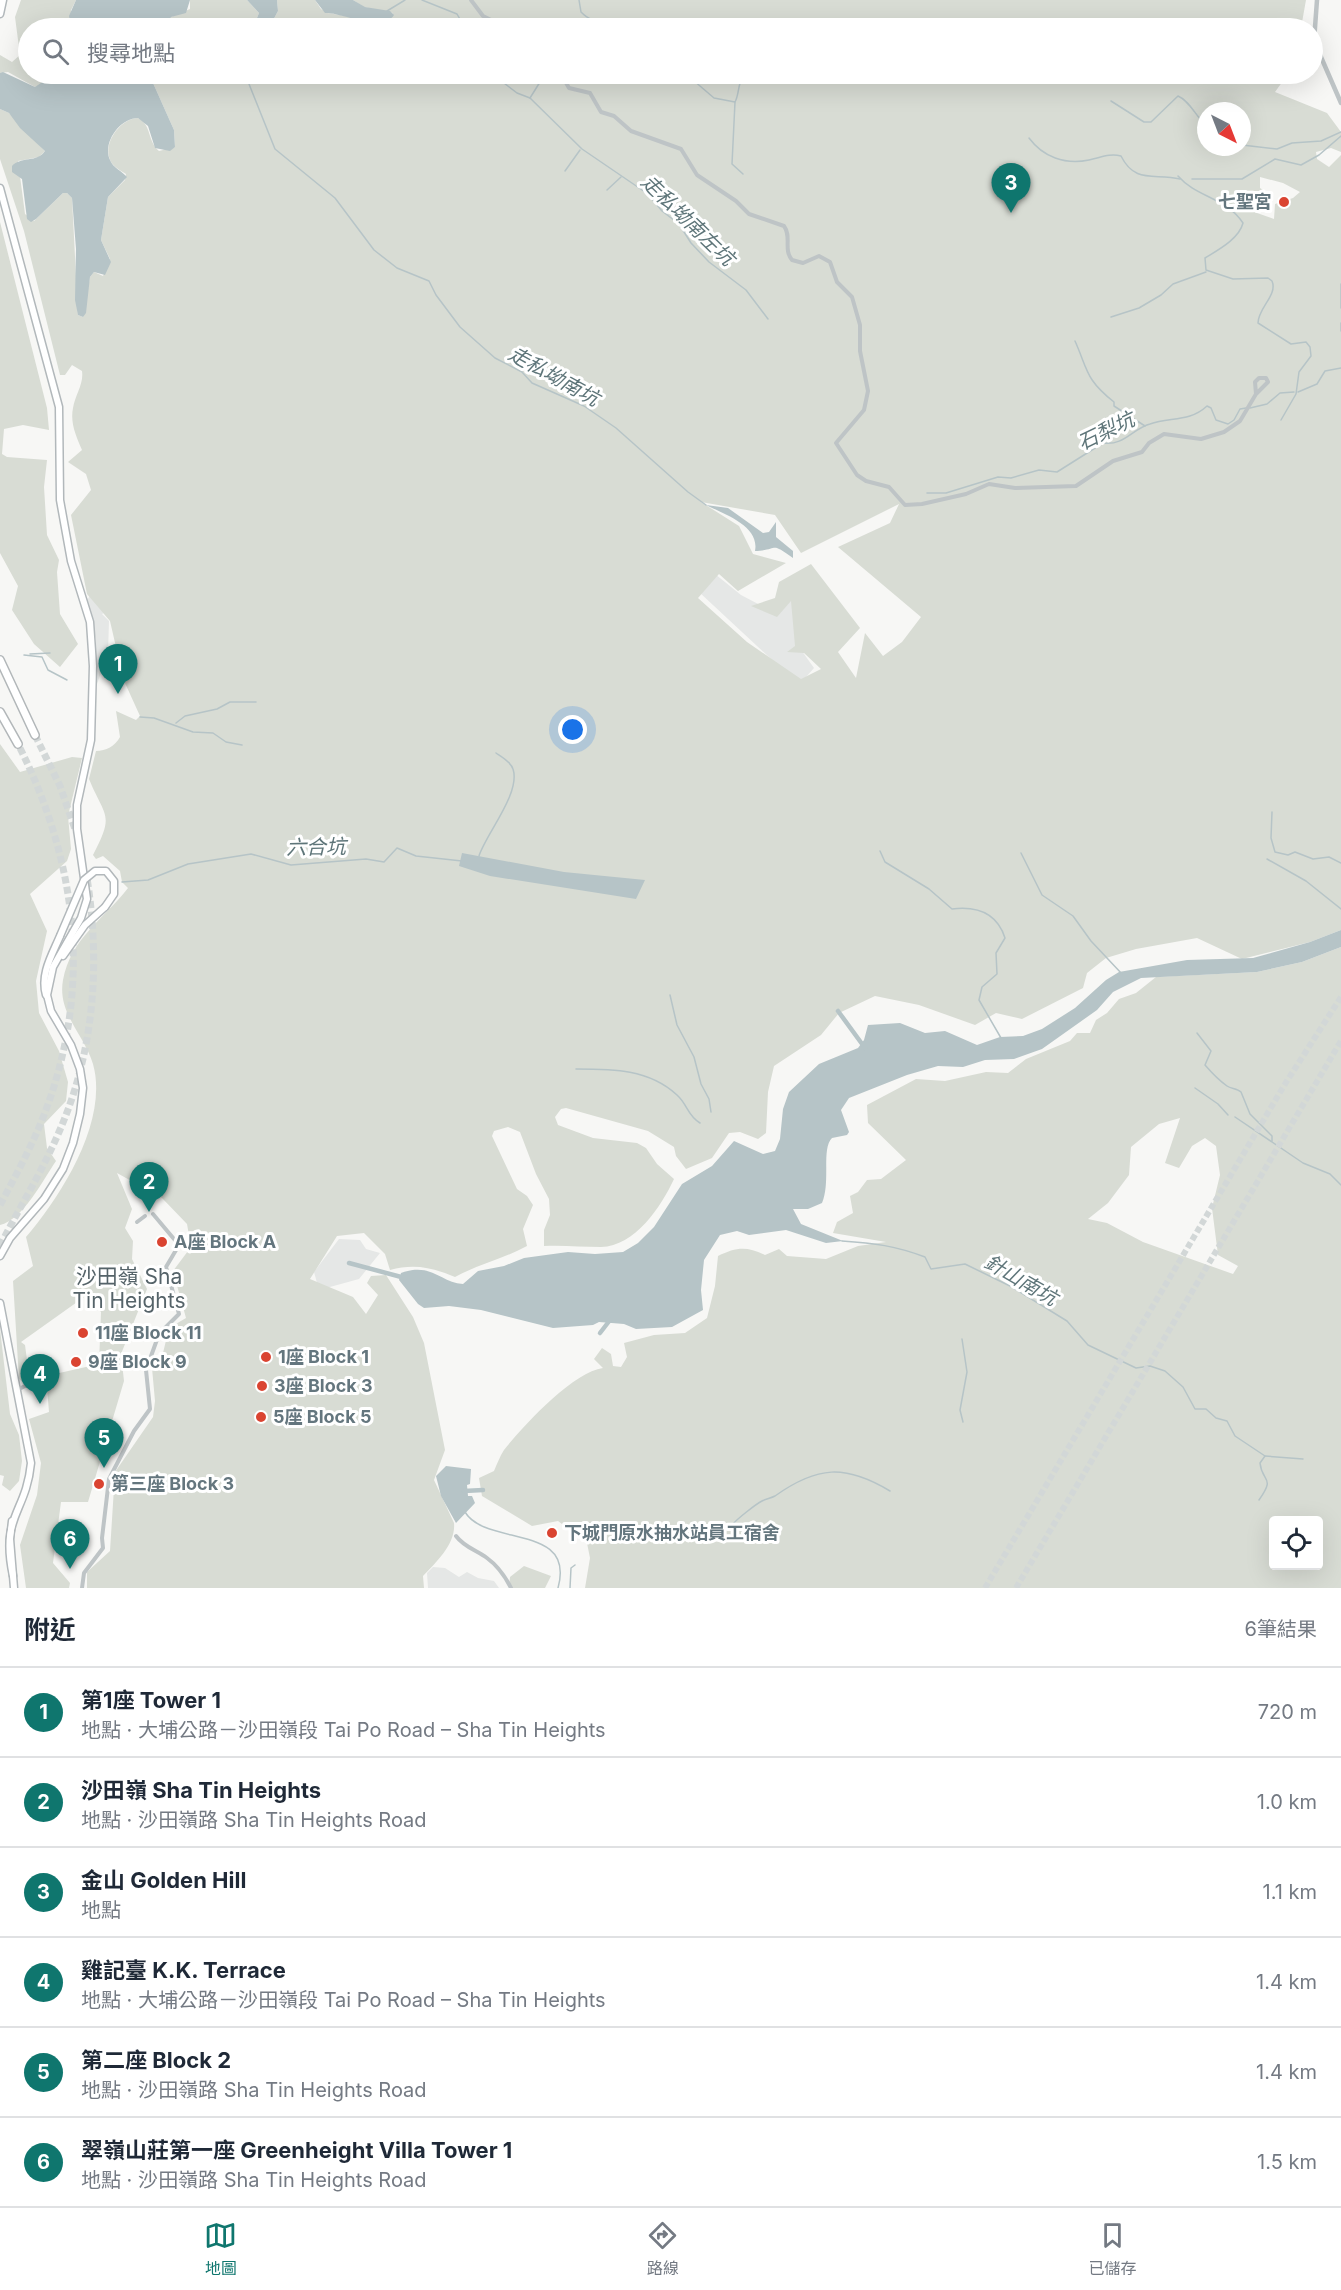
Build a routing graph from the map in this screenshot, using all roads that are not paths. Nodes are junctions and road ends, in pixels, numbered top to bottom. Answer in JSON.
{"nodes":[{"id":1,"x":3,"y":0,"type":"edge"},
{"id":2,"x":471,"y":0,"type":"edge"},
{"id":3,"x":1317,"y":0,"type":"edge"},
{"id":4,"x":0,"y":14,"type":"edge"},
{"id":5,"x":487,"y":18,"type":"edge"},
{"id":6,"x":1316,"y":18,"type":"edge"},
{"id":7,"x":1323,"y":62,"type":"edge"},
{"id":8,"x":566,"y":84,"type":"edge"},
{"id":9,"x":1341,"y":104,"type":"edge"},
{"id":10,"x":0,"y":188,"type":"edge"},
{"id":11,"x":1256,"y":394,"type":"dead end"},
{"id":12,"x":0,"y":660,"type":"edge"},
{"id":13,"x":0,"y":712,"type":"edge"},
{"id":14,"x":35,"y":735,"type":"tunnel mouth"},
{"id":15,"x":18,"y":744,"type":"tunnel mouth"},
{"id":16,"x":53,"y":967,"type":"junction"},
{"id":17,"x":48,"y":1002,"type":"junction"},
{"id":18,"x":153,"y":1214,"type":"dead end"},
{"id":19,"x":146,"y":1216,"type":"dead end"},
{"id":20,"x":137,"y":1222,"type":"dead end"},
{"id":21,"x":0,"y":1243,"type":"edge"},
{"id":22,"x":1,"y":1254,"type":"edge"},
{"id":23,"x":0,"y":1303,"type":"edge"},
{"id":24,"x":34,"y":1381,"type":"dead end"},
{"id":25,"x":16,"y":1390,"type":"junction"},
{"id":26,"x":456,"y":1536,"type":"dead end"},
{"id":27,"x":14,"y":1588,"type":"edge"},
{"id":28,"x":82,"y":1588,"type":"edge"},
{"id":29,"x":511,"y":1588,"type":"edge"}],
"edges":[{"from":1,"to":4,"type":"main road"},
{"from":2,"to":5,"type":"street"},
{"from":3,"to":6,"type":"street"},
{"from":7,"to":9,"type":"street"},
{"from":8,"to":11,"type":"street"},
{"from":10,"to":16,"type":"main road"},
{"from":12,"to":14,"type":"highway"},
{"from":13,"to":15,"type":"highway"},
{"from":16,"to":17,"type":"main road"},
{"from":16,"to":17,"type":"main road","bridge":true},
{"from":17,"to":22,"type":"main road"},
{"from":18,"to":28,"type":"street"},
{"from":19,"to":20,"type":"street"},
{"from":21,"to":22,"type":"street"},
{"from":23,"to":25,"type":"main road"},
{"from":24,"to":25,"type":"street"},
{"from":25,"to":27,"type":"main road"},
{"from":26,"to":29,"type":"street"}]}
